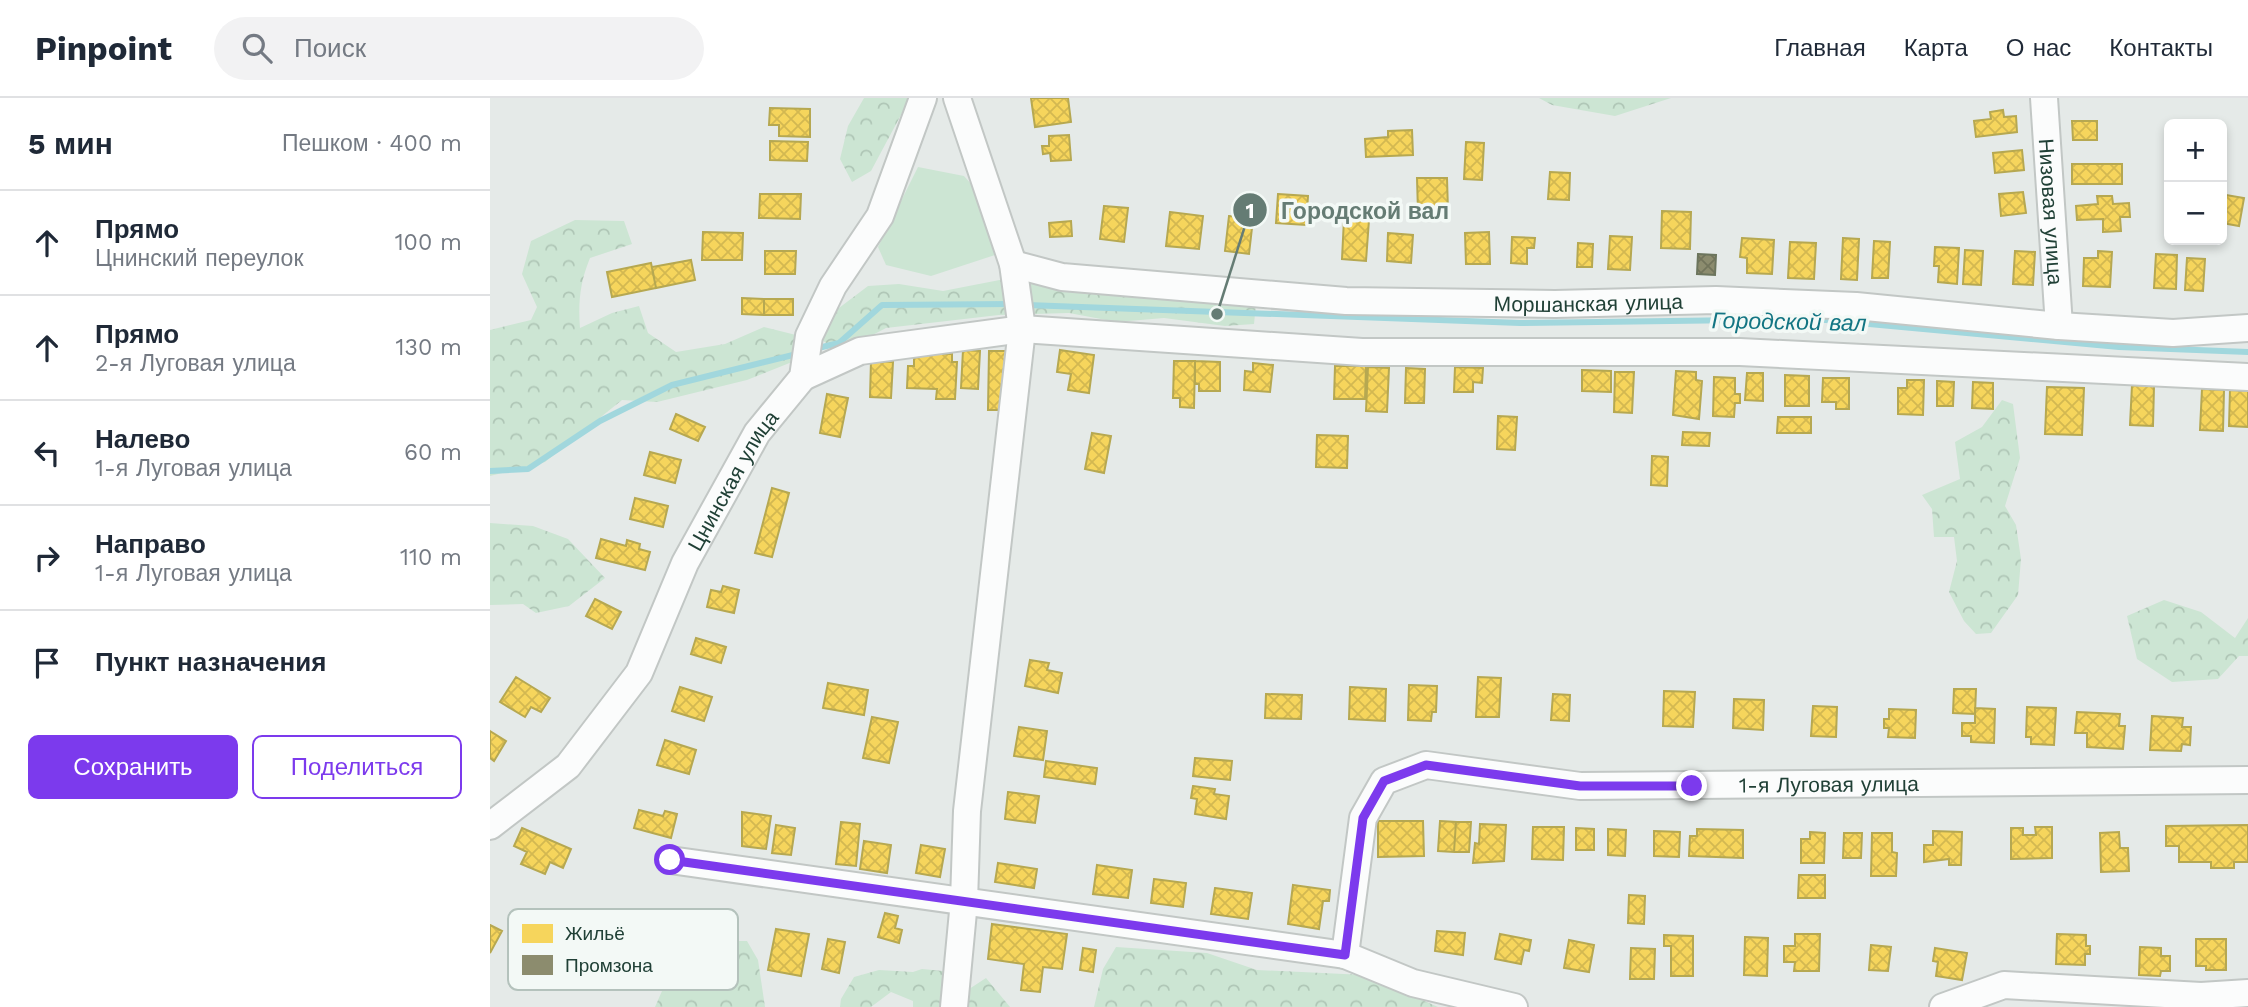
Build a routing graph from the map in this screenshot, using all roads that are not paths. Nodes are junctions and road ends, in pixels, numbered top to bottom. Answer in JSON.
{"nodes":[{"id":1,"x":923,"y":98,"type":"edge"},
{"id":2,"x":957,"y":98,"type":"edge"},
{"id":3,"x":2043,"y":98,"type":"edge"},
{"id":4,"x":1013,"y":264,"type":"junction"},
{"id":5,"x":1019,"y":311,"type":"junction"},
{"id":6,"x":2059,"y":326,"type":"junction"},
{"id":7,"x":2248,"y":328,"type":"edge"},
{"id":8,"x":803,"y":377,"type":"junction"},
{"id":9,"x":2248,"y":377,"type":"edge"},
{"id":10,"x":2248,"y":780,"type":"edge"},
{"id":11,"x":490,"y":826,"type":"edge"},
{"id":12,"x":670,"y":860,"type":"dead end"},
{"id":13,"x":964,"y":901,"type":"junction"},
{"id":14,"x":1345,"y":955,"type":"junction"},
{"id":15,"x":2248,"y":993,"type":"edge"},
{"id":16,"x":954,"y":1007,"type":"edge"},
{"id":17,"x":1514,"y":1007,"type":"edge"},
{"id":18,"x":1943,"y":1007,"type":"edge"}],
"edges":[{"from":1,"to":8,"type":"street"},
{"from":2,"to":4,"type":"street"},
{"from":3,"to":6,"type":"street","name":"Низовая улица"},
{"from":4,"to":5,"type":"street"},
{"from":4,"to":6,"type":"street","name":"Моршанская улица"},
{"from":5,"to":8,"type":"street"},
{"from":5,"to":9,"type":"street"},
{"from":5,"to":13,"type":"street"},
{"from":6,"to":7,"type":"street","name":"Моршанская улица"},
{"from":8,"to":11,"type":"street","name":"Цнинская улица"},
{"from":10,"to":14,"type":"street","name":"1-я Луговая улица"},
{"from":12,"to":13,"type":"street"},
{"from":13,"to":14,"type":"street"},
{"from":13,"to":16,"type":"street"},
{"from":14,"to":17,"type":"street"},
{"from":15,"to":18,"type":"street"}]}
